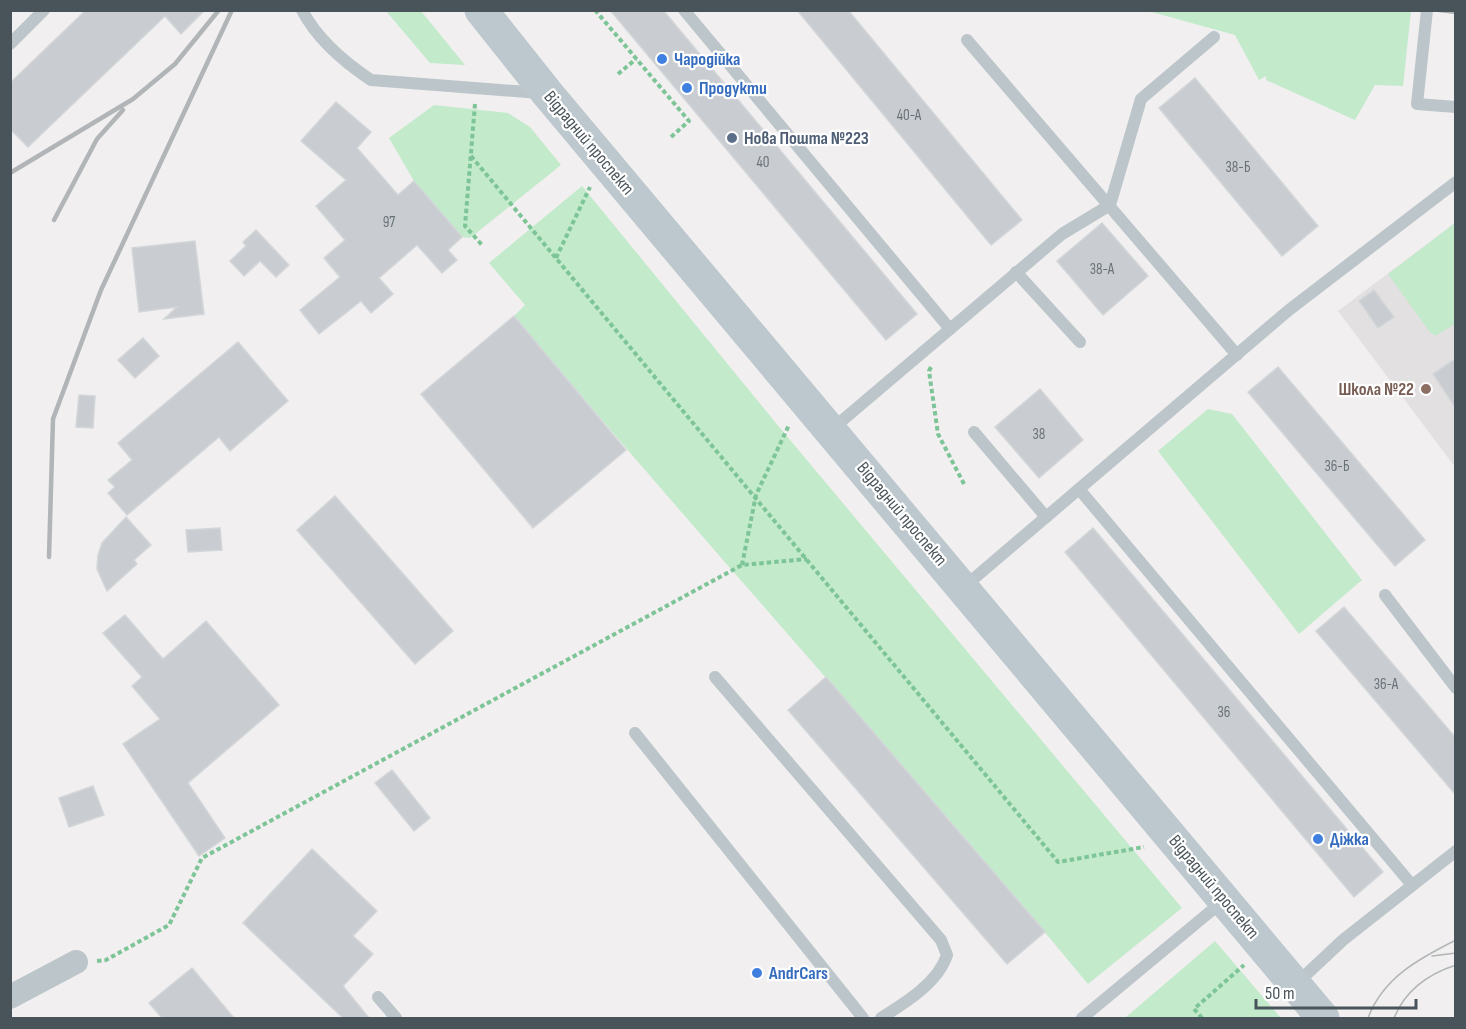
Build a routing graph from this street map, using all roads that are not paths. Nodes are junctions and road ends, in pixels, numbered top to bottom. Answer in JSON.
{"nodes":[{"id":1,"x":44,"y":10,"type":"edge"},
{"id":2,"x":302,"y":10,"type":"edge"},
{"id":3,"x":481,"y":10,"type":"edge"},
{"id":4,"x":684,"y":10,"type":"edge"},
{"id":5,"x":1427,"y":10,"type":"edge"},
{"id":6,"x":1214,"y":37,"type":"dead end"},
{"id":7,"x":967,"y":40,"type":"dead end"},
{"id":8,"x":10,"y":44,"type":"edge"},
{"id":9,"x":547,"y":93,"type":"junction"},
{"id":10,"x":1455,"y":107,"type":"edge"},
{"id":11,"x":1455,"y":182,"type":"edge"},
{"id":12,"x":1110,"y":205,"type":"junction"},
{"id":13,"x":1016,"y":272,"type":"junction"},
{"id":14,"x":950,"y":329,"type":"junction"},
{"id":15,"x":1080,"y":342,"type":"dead end"},
{"id":16,"x":1237,"y":355,"type":"junction"},
{"id":17,"x":831,"y":430,"type":"junction"},
{"id":18,"x":974,"y":432,"type":"dead end"},
{"id":19,"x":1079,"y":489,"type":"junction"},
{"id":20,"x":1046,"y":517,"type":"junction"},
{"id":21,"x":964,"y":587,"type":"junction"},
{"id":22,"x":1385,"y":595,"type":"dead end"},
{"id":23,"x":715,"y":677,"type":"dead end"},
{"id":24,"x":1455,"y":688,"type":"edge"},
{"id":25,"x":635,"y":733,"type":"dead end"},
{"id":26,"x":1455,"y":851,"type":"edge"},
{"id":27,"x":1412,"y":885,"type":"junction"},
{"id":28,"x":1224,"y":900,"type":"junction"},
{"id":29,"x":76,"y":962,"type":"road end"},
{"id":30,"x":1295,"y":985,"type":"junction"},
{"id":31,"x":10,"y":997,"type":"edge"},
{"id":32,"x":378,"y":997,"type":"dead end"},
{"id":33,"x":396,"y":1018,"type":"edge"},
{"id":34,"x":863,"y":1018,"type":"edge"},
{"id":35,"x":881,"y":1018,"type":"edge"},
{"id":36,"x":1082,"y":1018,"type":"edge"},
{"id":37,"x":1323,"y":1018,"type":"edge"}],
"edges":[{"from":1,"to":8,"type":"lane"},
{"from":2,"to":9,"type":"lane"},
{"from":3,"to":9,"type":"main road","name":"Відрадний проспект"},
{"from":4,"to":14,"type":"lane"},
{"from":5,"to":10,"type":"lane"},
{"from":6,"to":12,"type":"lane"},
{"from":7,"to":12,"type":"lane"},
{"from":9,"to":17,"type":"main road","name":"Відрадний проспект"},
{"from":11,"to":16,"type":"lane"},
{"from":12,"to":13,"type":"lane"},
{"from":12,"to":16,"type":"lane"},
{"from":13,"to":14,"type":"lane"},
{"from":13,"to":15,"type":"lane"},
{"from":14,"to":17,"type":"lane"},
{"from":16,"to":19,"type":"lane"},
{"from":17,"to":21,"type":"main road","name":"Відрадний проспект"},
{"from":18,"to":20,"type":"lane"},
{"from":19,"to":20,"type":"lane"},
{"from":19,"to":27,"type":"lane"},
{"from":20,"to":21,"type":"lane"},
{"from":21,"to":28,"type":"main road","name":"Відрадний проспект"},
{"from":22,"to":24,"type":"lane"},
{"from":23,"to":35,"type":"lane"},
{"from":25,"to":34,"type":"lane"},
{"from":26,"to":27,"type":"lane"},
{"from":27,"to":30,"type":"lane"},
{"from":28,"to":30,"type":"main road","name":"Відрадний проспект"},
{"from":28,"to":36,"type":"lane"},
{"from":29,"to":31,"type":"street"},
{"from":30,"to":37,"type":"main road","name":"Відрадний проспект"},
{"from":32,"to":33,"type":"lane"}]}
